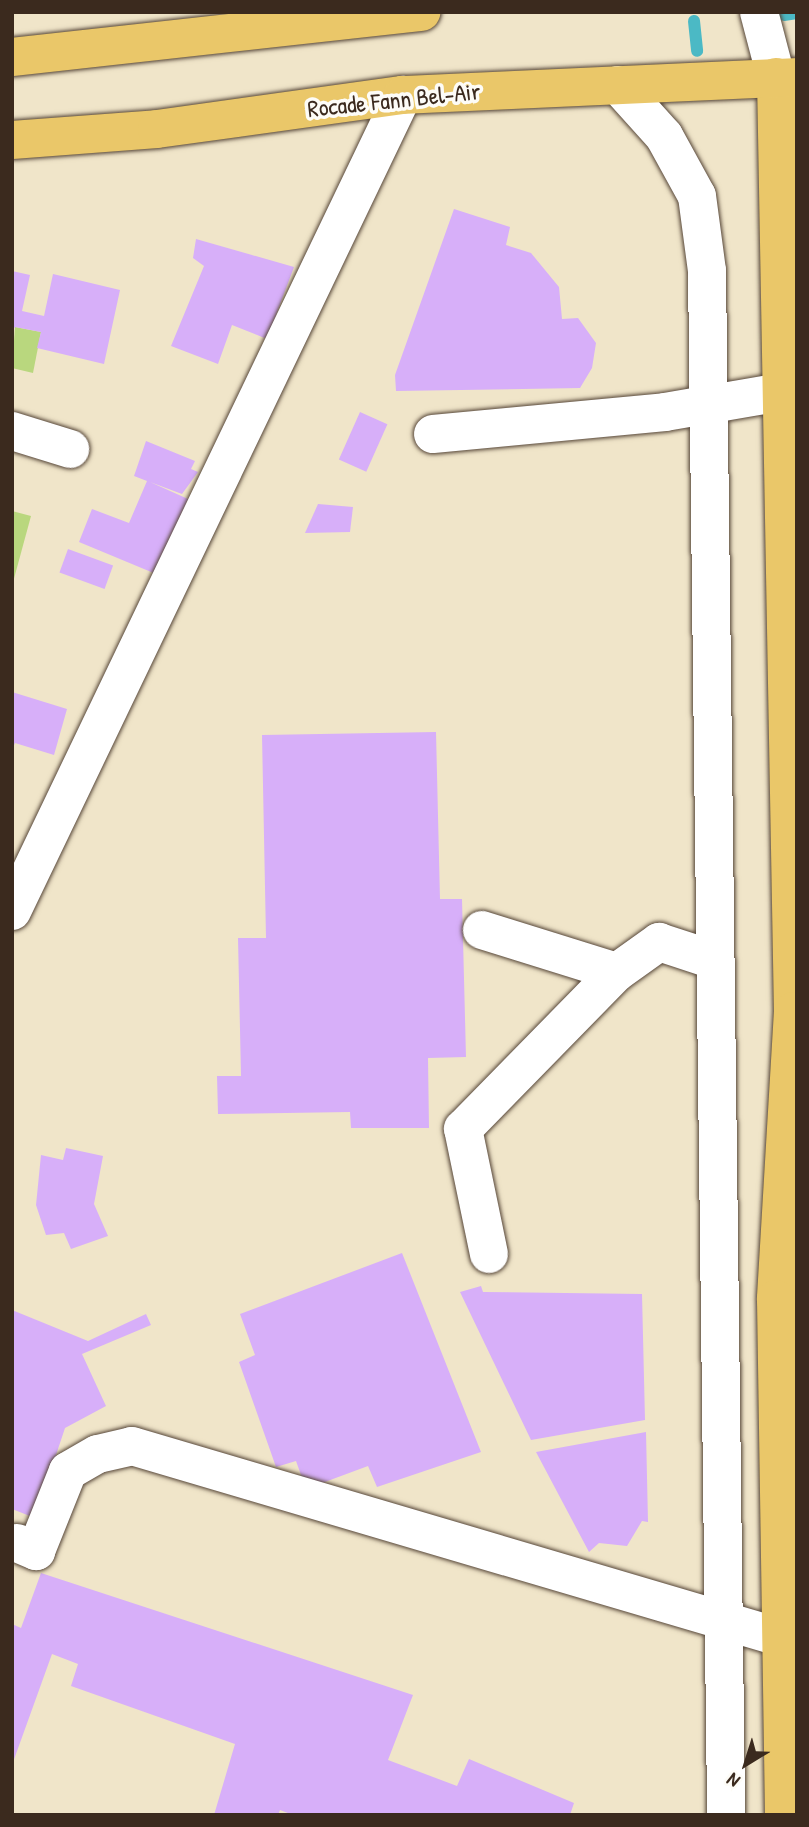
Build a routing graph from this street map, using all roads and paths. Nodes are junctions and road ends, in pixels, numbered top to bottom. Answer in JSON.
{"nodes":[{"id":1,"x":422,"y":12,"type":"edge"},
{"id":2,"x":759,"y":12,"type":"edge"},
{"id":3,"x":12,"y":57,"type":"edge"},
{"id":4,"x":786,"y":77,"type":"edge"},
{"id":5,"x":618,"y":85,"type":"junction"},
{"id":6,"x":403,"y":95,"type":"junction"},
{"id":7,"x":12,"y":140,"type":"edge"},
{"id":8,"x":781,"y":392,"type":"junction"},
{"id":9,"x":709,"y":404,"type":"junction"},
{"id":10,"x":12,"y":431,"type":"edge"},
{"id":11,"x":433,"y":434,"type":"dead end"},
{"id":12,"x":70,"y":449,"type":"dead end"},
{"id":13,"x":12,"y":911,"type":"edge"},
{"id":14,"x":482,"y":930,"type":"dead end"},
{"id":15,"x":711,"y":959,"type":"junction"},
{"id":16,"x":617,"y":972,"type":"junction"},
{"id":17,"x":489,"y":1254,"type":"dead end"},
{"id":18,"x":17,"y":1543,"type":"dead end"},
{"id":19,"x":726,"y":1622,"type":"junction"},
{"id":20,"x":779,"y":1637,"type":"junction"},
{"id":21,"x":726,"y":1815,"type":"edge"},
{"id":22,"x":784,"y":1815,"type":"edge"}],
"edges":[{"from":1,"to":3,"type":"main road"},
{"from":2,"to":4,"type":"street"},
{"from":4,"to":5,"type":"main road","name":"Rocade Fann Bel-Air"},
{"from":4,"to":8,"type":"main road"},
{"from":5,"to":6,"type":"main road","name":"Rocade Fann Bel-Air"},
{"from":5,"to":9,"type":"street"},
{"from":6,"to":7,"type":"main road","name":"Rocade Fann Bel-Air"},
{"from":6,"to":13,"type":"street"},
{"from":8,"to":9,"type":"street"},
{"from":8,"to":20,"type":"main road"},
{"from":9,"to":11,"type":"street"},
{"from":9,"to":15,"type":"street"},
{"from":10,"to":12,"type":"street"},
{"from":14,"to":16,"type":"street"},
{"from":15,"to":16,"type":"street"},
{"from":15,"to":19,"type":"street"},
{"from":16,"to":17,"type":"street"},
{"from":18,"to":19,"type":"street"},
{"from":19,"to":20,"type":"street"},
{"from":19,"to":21,"type":"street"},
{"from":20,"to":22,"type":"main road"}]}
